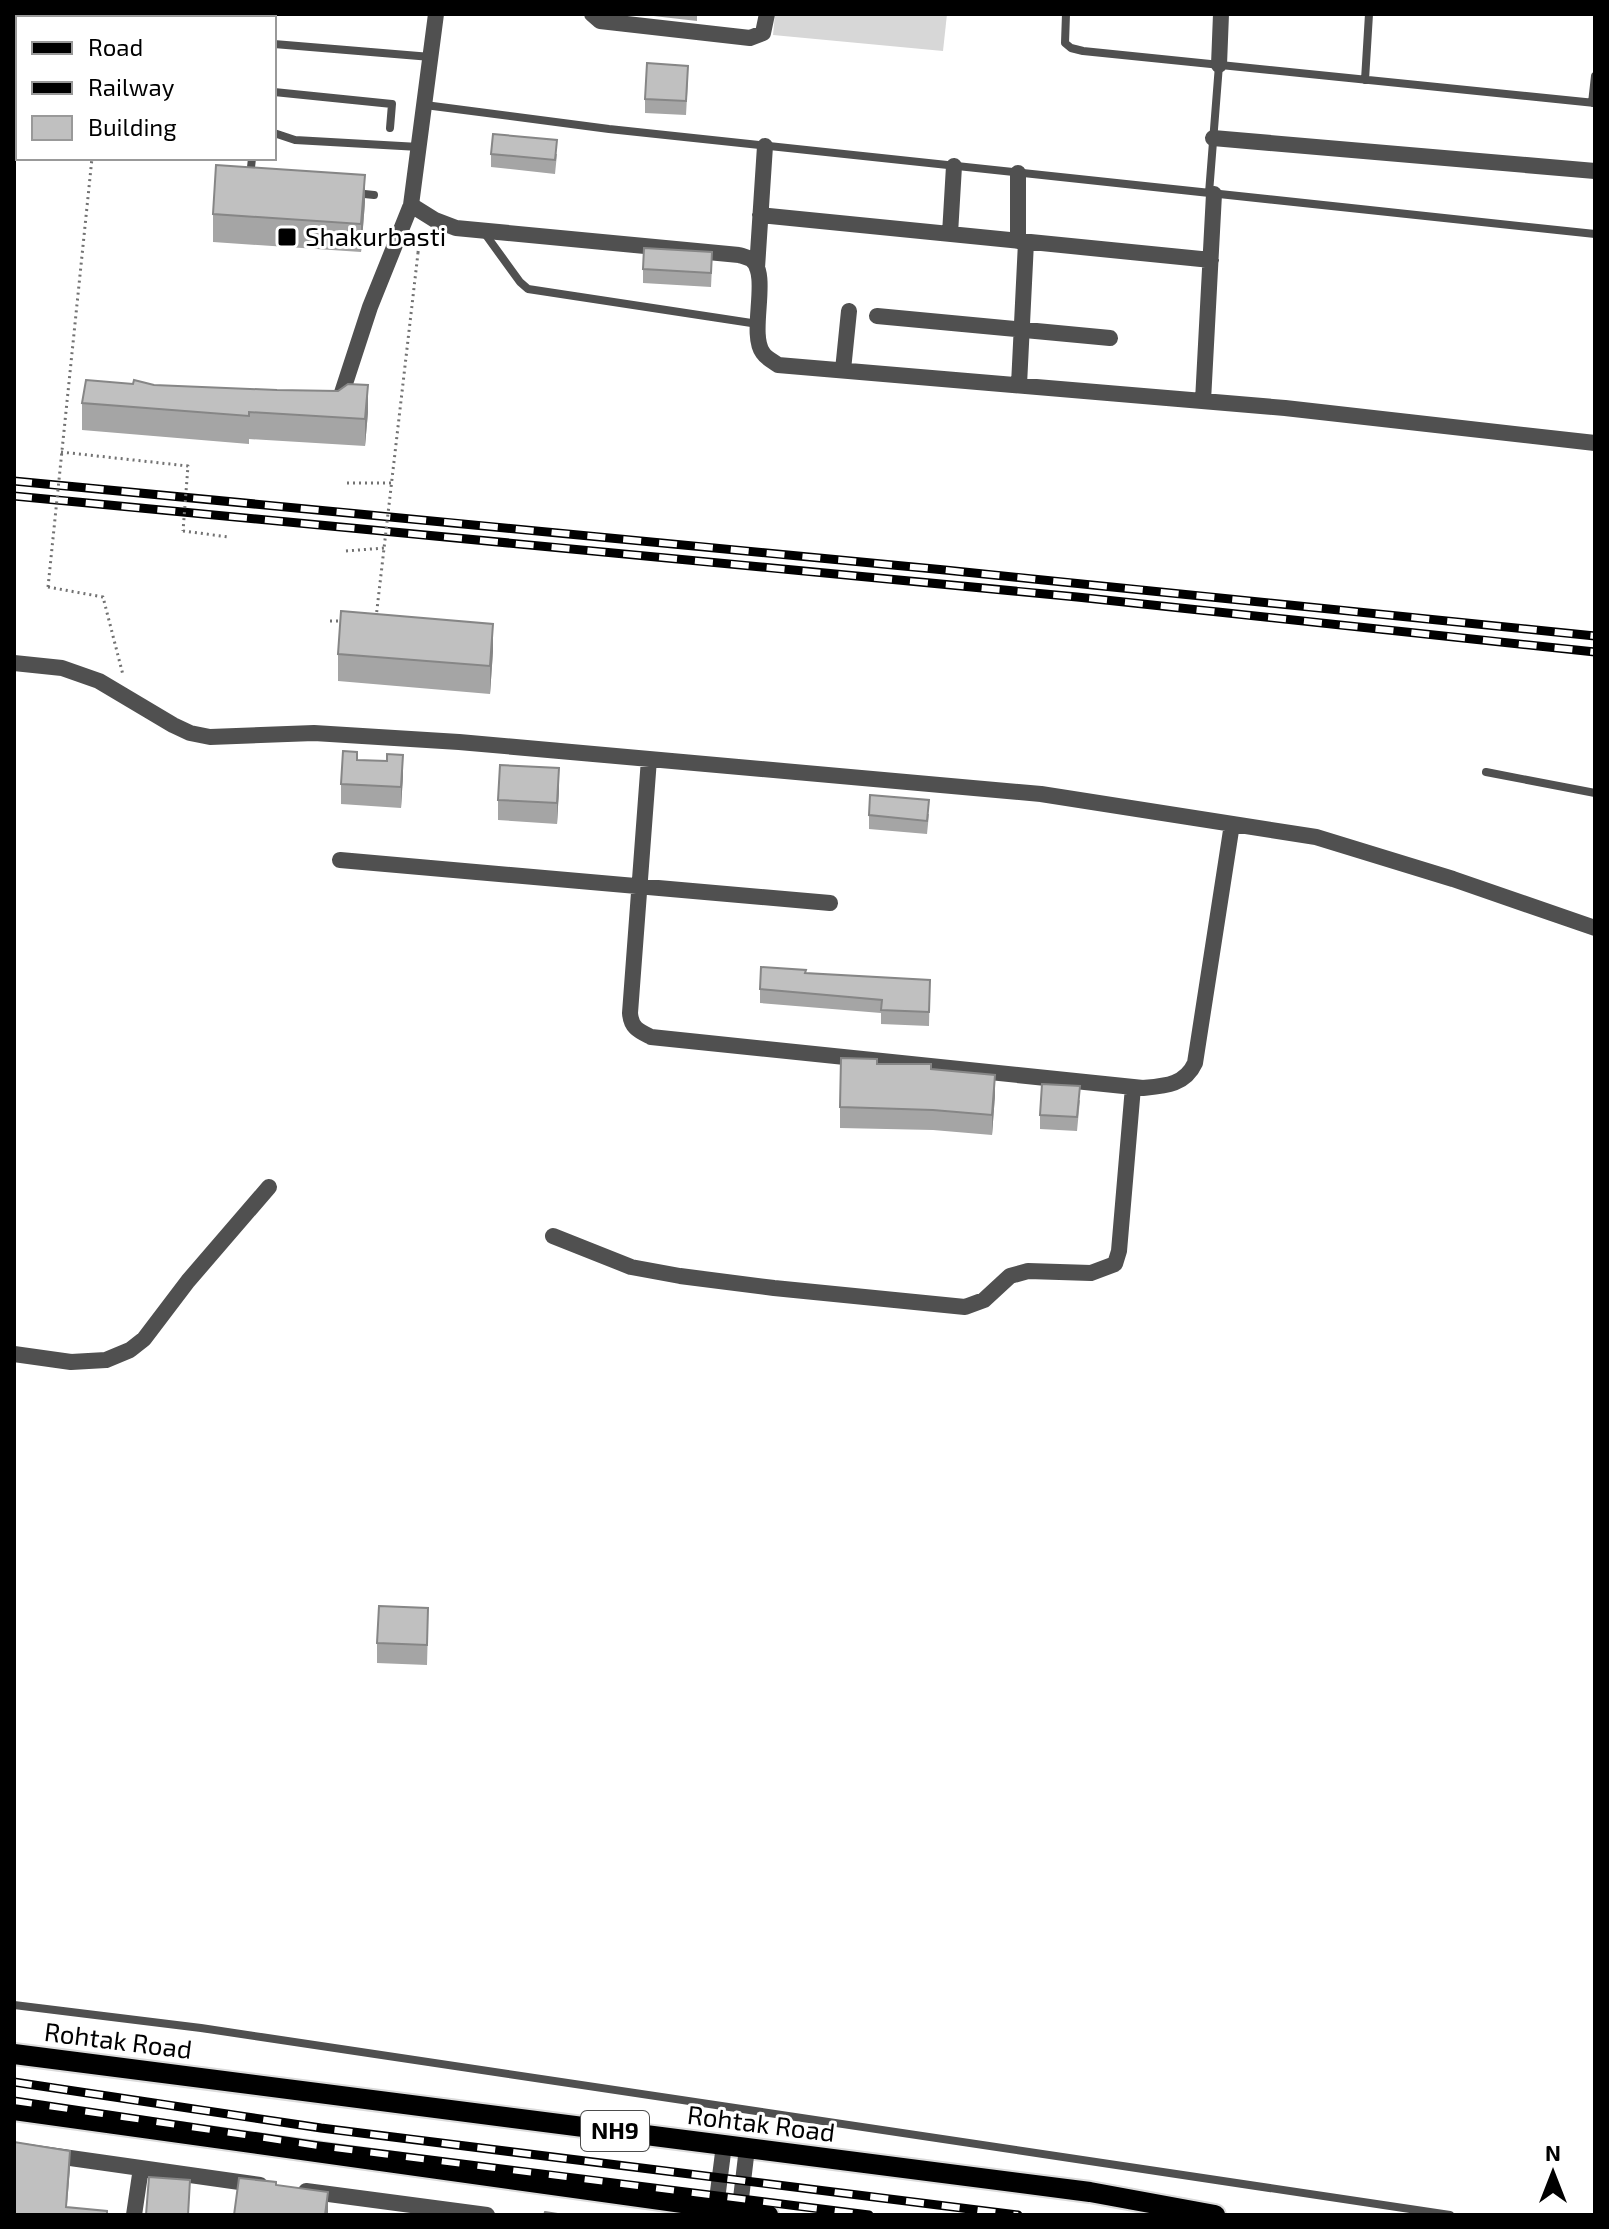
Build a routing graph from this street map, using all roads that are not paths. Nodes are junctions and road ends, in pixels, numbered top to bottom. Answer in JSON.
{"nodes":[{"id":1,"x":436,"y":14,"type":"edge"},
{"id":2,"x":592,"y":14,"type":"edge"},
{"id":3,"x":767,"y":14,"type":"edge"},
{"id":4,"x":1066,"y":14,"type":"edge"},
{"id":5,"x":1221,"y":14,"type":"edge"},
{"id":6,"x":1369,"y":14,"type":"edge"},
{"id":7,"x":276,"y":44,"type":"edge"},
{"id":8,"x":431,"y":57,"type":"junction"},
{"id":9,"x":1219,"y":65,"type":"junction"},
{"id":10,"x":1595,"y":76,"type":"edge"},
{"id":11,"x":1365,"y":80,"type":"junction"},
{"id":12,"x":276,"y":92,"type":"edge"},
{"id":13,"x":1593,"y":103,"type":"edge"},
{"id":14,"x":425,"y":105,"type":"junction"},
{"id":15,"x":390,"y":128,"type":"dead end"},
{"id":16,"x":276,"y":134,"type":"edge"},
{"id":17,"x":1213,"y":138,"type":"junction"},
{"id":18,"x":765,"y":146,"type":"junction"},
{"id":19,"x":420,"y":147,"type":"junction"},
{"id":20,"x":252,"y":160,"type":"edge"},
{"id":21,"x":954,"y":166,"type":"junction"},
{"id":22,"x":1595,"y":171,"type":"edge"},
{"id":23,"x":1018,"y":173,"type":"junction"},
{"id":24,"x":265,"y":185,"type":"edge"},
{"id":25,"x":343,"y":192,"type":"edge"},
{"id":26,"x":1212,"y":194,"type":"junction"},
{"id":27,"x":374,"y":195,"type":"dead end"},
{"id":28,"x":411,"y":205,"type":"junction"},
{"id":29,"x":760,"y":215,"type":"junction"},
{"id":30,"x":483,"y":231,"type":"junction"},
{"id":31,"x":950,"y":234,"type":"junction"},
{"id":32,"x":1595,"y":234,"type":"edge"},
{"id":33,"x":1022,"y":241,"type":"junction"},
{"id":34,"x":1211,"y":260,"type":"junction"},
{"id":35,"x":757,"y":268,"type":"junction"},
{"id":36,"x":849,"y":311,"type":"dead end"},
{"id":37,"x":877,"y":316,"type":"dead end"},
{"id":38,"x":758,"y":324,"type":"junction"},
{"id":39,"x":1023,"y":330,"type":"junction"},
{"id":40,"x":1110,"y":338,"type":"dead end"},
{"id":41,"x":843,"y":370,"type":"junction"},
{"id":42,"x":1019,"y":385,"type":"junction"},
{"id":43,"x":1203,"y":401,"type":"junction"},
{"id":44,"x":322,"y":406,"type":"edge"},
{"id":45,"x":1595,"y":443,"type":"edge"},
{"id":46,"x":14,"y":663,"type":"edge"},
{"id":47,"x":649,"y":759,"type":"junction"},
{"id":48,"x":1486,"y":772,"type":"dead end"},
{"id":49,"x":1595,"y":793,"type":"edge"},
{"id":50,"x":1232,"y":824,"type":"junction"},
{"id":51,"x":340,"y":860,"type":"dead end"},
{"id":52,"x":639,"y":888,"type":"junction"},
{"id":53,"x":830,"y":903,"type":"dead end"},
{"id":54,"x":1595,"y":928,"type":"edge"},
{"id":55,"x":1133,"y":1087,"type":"junction"},
{"id":56,"x":269,"y":1187,"type":"dead end"},
{"id":57,"x":553,"y":1236,"type":"dead end"},
{"id":58,"x":14,"y":1354,"type":"edge"},
{"id":59,"x":14,"y":2005,"type":"edge"},
{"id":60,"x":14,"y":2054,"type":"edge"},
{"id":61,"x":14,"y":2110,"type":"edge"},
{"id":62,"x":724,"y":2145,"type":"junction"},
{"id":63,"x":747,"y":2148,"type":"junction"},
{"id":64,"x":14,"y":2150,"type":"edge"},
{"id":65,"x":141,"y":2168,"type":"junction"},
{"id":66,"x":404,"y":2210,"type":"edge"},
{"id":67,"x":715,"y":2211,"type":"edge"},
{"id":68,"x":740,"y":2213,"type":"edge"},
{"id":69,"x":134,"y":2215,"type":"edge"},
{"id":70,"x":487,"y":2215,"type":"edge"},
{"id":71,"x":768,"y":2215,"type":"edge"},
{"id":72,"x":1215,"y":2215,"type":"edge"},
{"id":73,"x":1450,"y":2215,"type":"edge"}],
"edges":[{"from":1,"to":8,"type":"street"},
{"from":2,"to":3,"type":"street"},
{"from":4,"to":9,"type":"lane"},
{"from":5,"to":9,"type":"street"},
{"from":6,"to":11,"type":"lane"},
{"from":7,"to":8,"type":"lane"},
{"from":8,"to":14,"type":"street"},
{"from":9,"to":11,"type":"lane"},
{"from":9,"to":17,"type":"lane"},
{"from":10,"to":13,"type":"lane"},
{"from":11,"to":13,"type":"lane"},
{"from":12,"to":15,"type":"lane"},
{"from":14,"to":18,"type":"lane"},
{"from":14,"to":19,"type":"street"},
{"from":16,"to":19,"type":"lane"},
{"from":17,"to":22,"type":"street"},
{"from":17,"to":26,"type":"lane"},
{"from":18,"to":21,"type":"lane"},
{"from":18,"to":29,"type":"street"},
{"from":19,"to":28,"type":"street"},
{"from":20,"to":24,"type":"lane"},
{"from":21,"to":23,"type":"lane"},
{"from":21,"to":31,"type":"street"},
{"from":23,"to":26,"type":"lane"},
{"from":23,"to":33,"type":"street"},
{"from":25,"to":27,"type":"lane"},
{"from":26,"to":32,"type":"lane"},
{"from":26,"to":34,"type":"street"},
{"from":28,"to":30,"type":"street"},
{"from":28,"to":44,"type":"street"},
{"from":29,"to":31,"type":"street"},
{"from":29,"to":35,"type":"street"},
{"from":30,"to":35,"type":"street"},
{"from":30,"to":38,"type":"lane"},
{"from":31,"to":33,"type":"street"},
{"from":33,"to":34,"type":"street"},
{"from":33,"to":39,"type":"street"},
{"from":34,"to":43,"type":"street"},
{"from":35,"to":38,"type":"street"},
{"from":36,"to":41,"type":"street"},
{"from":37,"to":39,"type":"street"},
{"from":38,"to":41,"type":"street"},
{"from":39,"to":40,"type":"street"},
{"from":39,"to":42,"type":"street"},
{"from":41,"to":42,"type":"street"},
{"from":42,"to":43,"type":"street"},
{"from":43,"to":45,"type":"street"},
{"from":46,"to":47,"type":"street"},
{"from":47,"to":50,"type":"street"},
{"from":47,"to":52,"type":"street"},
{"from":48,"to":49,"type":"lane"},
{"from":50,"to":54,"type":"street"},
{"from":50,"to":55,"type":"street"},
{"from":51,"to":52,"type":"street"},
{"from":52,"to":53,"type":"street"},
{"from":52,"to":55,"type":"street"},
{"from":55,"to":57,"type":"street"},
{"from":56,"to":58,"type":"street"},
{"from":59,"to":73,"type":"lane"},
{"from":60,"to":62,"type":"main road","name":"Rohtak Road","number":"NH9"},
{"from":61,"to":67,"type":"main road","number":"NH9"},
{"from":62,"to":63,"type":"main road","name":"Rohtak Road","number":"NH9"},
{"from":62,"to":67,"type":"street"},
{"from":63,"to":68,"type":"street"},
{"from":63,"to":72,"type":"main road","name":"Rohtak Road","number":"NH9"},
{"from":64,"to":65,"type":"street"},
{"from":65,"to":66,"type":"street"},
{"from":65,"to":69,"type":"street"},
{"from":66,"to":70,"type":"street"},
{"from":67,"to":68,"type":"main road","number":"NH9"},
{"from":68,"to":71,"type":"main road","number":"NH9"}]}
